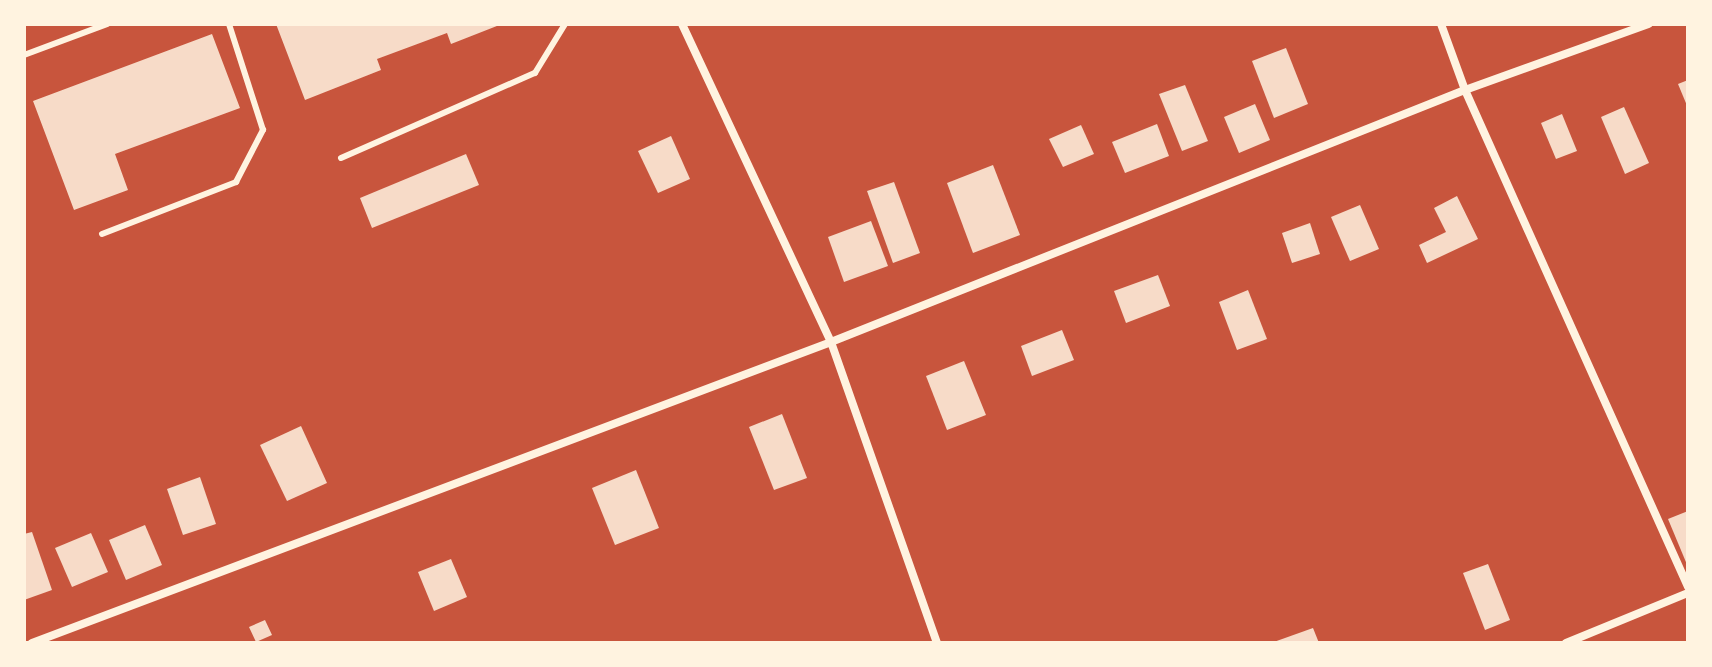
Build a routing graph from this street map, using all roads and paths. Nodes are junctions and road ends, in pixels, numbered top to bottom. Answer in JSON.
{"nodes":[{"id":1,"x":107,"y":24,"type":"edge"},
{"id":2,"x":229,"y":24,"type":"edge"},
{"id":3,"x":565,"y":24,"type":"edge"},
{"id":4,"x":682,"y":24,"type":"edge"},
{"id":5,"x":1441,"y":24,"type":"edge"},
{"id":6,"x":1648,"y":24,"type":"edge"},
{"id":7,"x":24,"y":55,"type":"edge"},
{"id":8,"x":1465,"y":90,"type":"junction"},
{"id":9,"x":341,"y":158,"type":"dead end"},
{"id":10,"x":102,"y":234,"type":"dead end"},
{"id":11,"x":831,"y":342,"type":"junction"},
{"id":12,"x":1688,"y":587,"type":"edge"},
{"id":13,"x":1688,"y":593,"type":"edge"},
{"id":14,"x":32,"y":643,"type":"edge"},
{"id":15,"x":937,"y":643,"type":"edge"},
{"id":16,"x":1566,"y":643,"type":"edge"}],
"edges":[{"from":1,"to":7,"type":"lane"},
{"from":2,"to":10,"type":"lane"},
{"from":3,"to":9,"type":"lane"},
{"from":4,"to":11,"type":"street"},
{"from":5,"to":8,"type":"street"},
{"from":6,"to":8,"type":"street"},
{"from":8,"to":11,"type":"street"},
{"from":8,"to":12,"type":"street"},
{"from":11,"to":14,"type":"street"},
{"from":11,"to":15,"type":"street"},
{"from":13,"to":16,"type":"street"}]}
